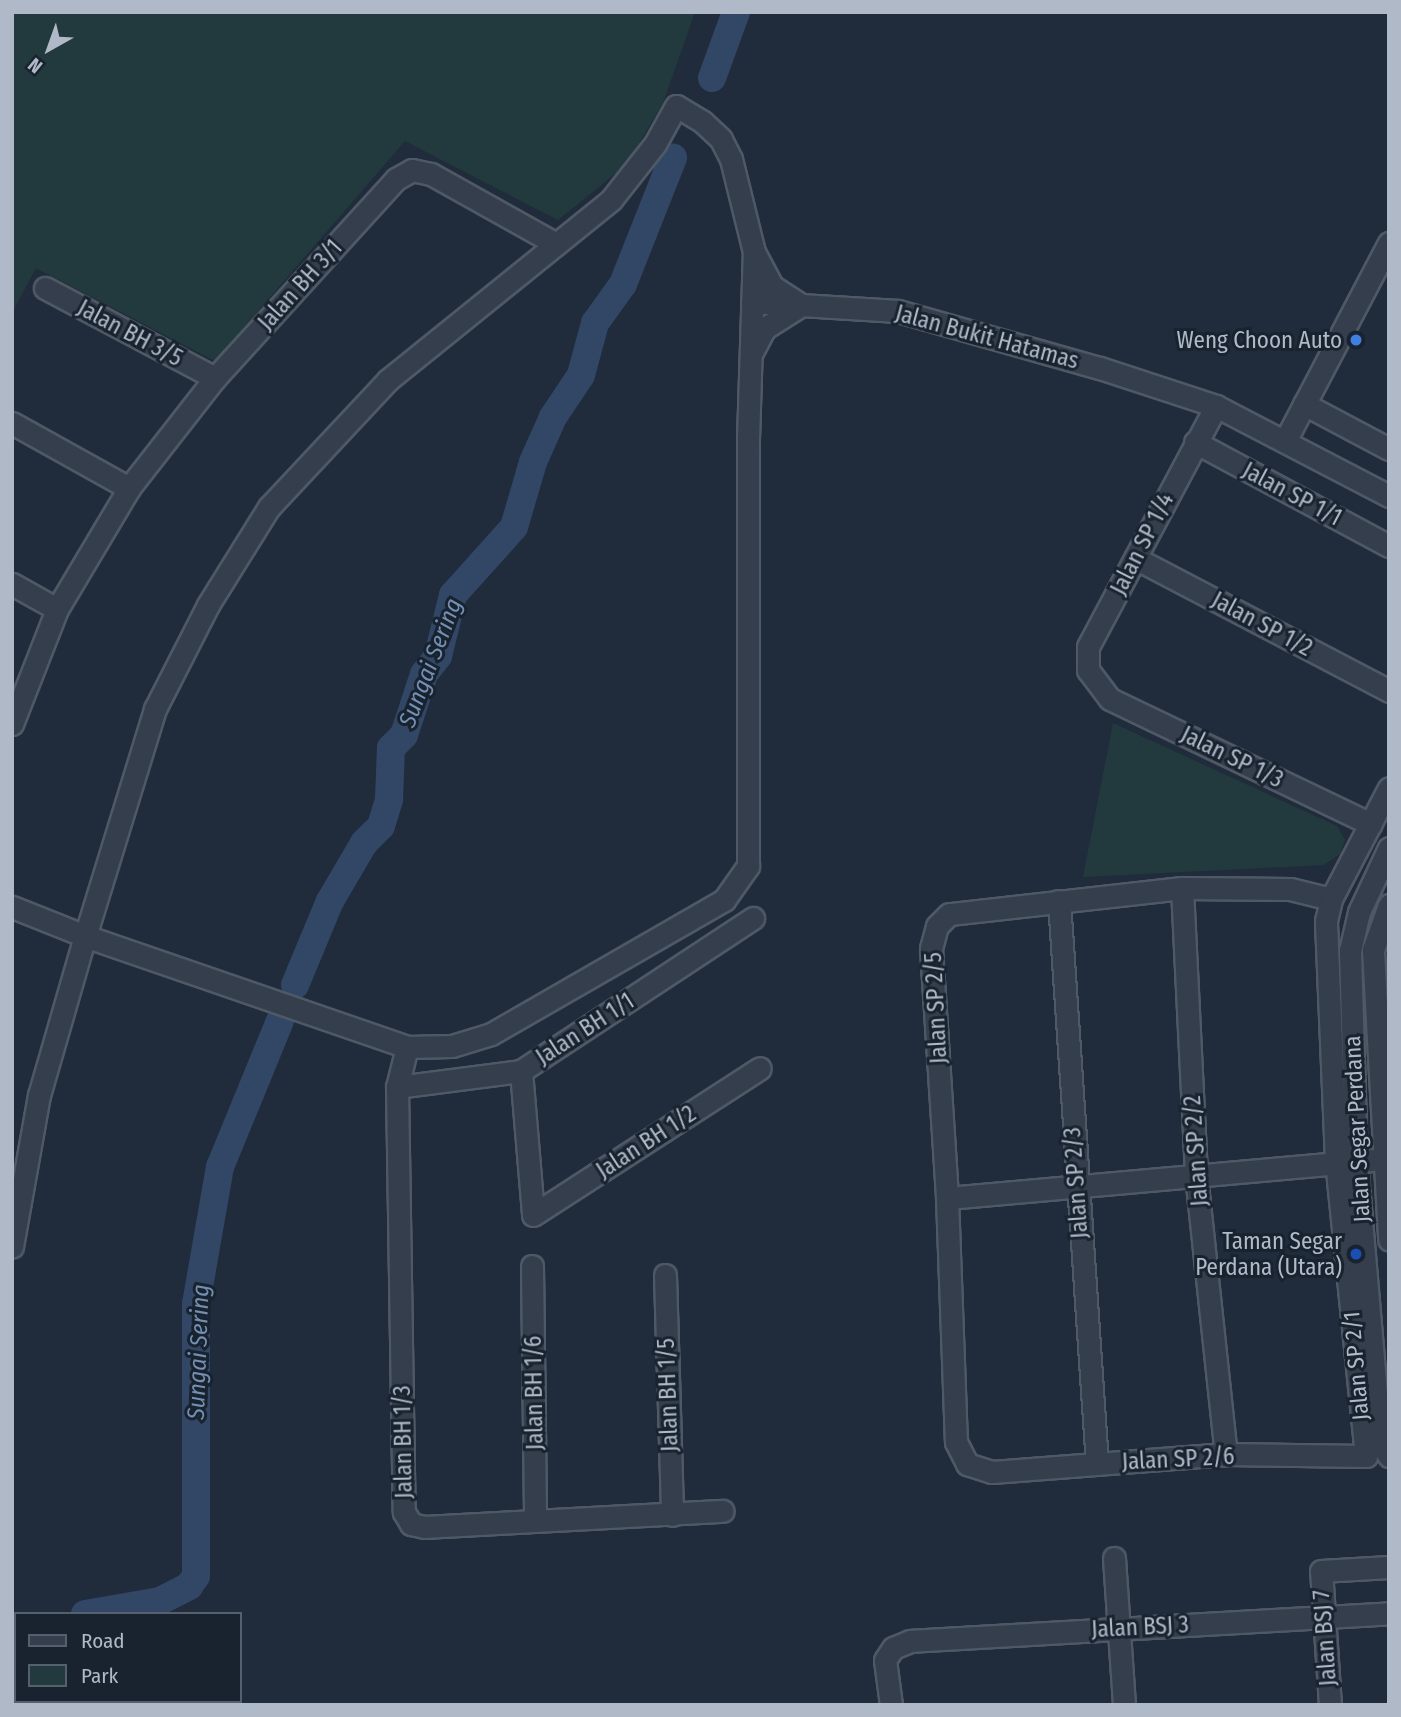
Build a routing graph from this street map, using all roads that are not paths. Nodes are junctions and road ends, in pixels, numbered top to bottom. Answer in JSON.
{"nodes":[{"id":1,"x":1389,"y":243,"type":"edge"},
{"id":2,"x":556,"y":244,"type":"junction"},
{"id":3,"x":754,"y":253,"type":"junction"},
{"id":4,"x":44,"y":288,"type":"dead end"},
{"id":5,"x":752,"y":302,"type":"junction"},
{"id":6,"x":802,"y":305,"type":"junction"},
{"id":7,"x":749,"y":359,"type":"junction"},
{"id":8,"x":215,"y":378,"type":"junction"},
{"id":9,"x":1304,"y":404,"type":"junction"},
{"id":10,"x":1216,"y":406,"type":"junction"},
{"id":11,"x":12,"y":423,"type":"edge"},
{"id":12,"x":1285,"y":441,"type":"junction"},
{"id":13,"x":1195,"y":442,"type":"junction"},
{"id":14,"x":1389,"y":449,"type":"edge"},
{"id":15,"x":129,"y":488,"type":"junction"},
{"id":16,"x":1389,"y":496,"type":"edge"},
{"id":17,"x":1389,"y":546,"type":"edge"},
{"id":18,"x":1135,"y":558,"type":"junction"},
{"id":19,"x":12,"y":584,"type":"edge"},
{"id":20,"x":57,"y":609,"type":"junction"},
{"id":21,"x":1096,"y":685,"type":"joint"},
{"id":22,"x":1389,"y":691,"type":"edge"},
{"id":23,"x":12,"y":724,"type":"edge"},
{"id":24,"x":1389,"y":788,"type":"edge"},
{"id":25,"x":1371,"y":824,"type":"junction"},
{"id":26,"x":1389,"y":848,"type":"edge"},
{"id":27,"x":1182,"y":888,"type":"junction"},
{"id":28,"x":1332,"y":899,"type":"junction"},
{"id":29,"x":1059,"y":901,"type":"junction"},
{"id":30,"x":1389,"y":905,"type":"edge"},
{"id":31,"x":12,"y":907,"type":"edge"},
{"id":32,"x":753,"y":918,"type":"dead end"},
{"id":33,"x":85,"y":936,"type":"junction"},
{"id":34,"x":407,"y":1048,"type":"junction"},
{"id":35,"x":760,"y":1068,"type":"dead end"},
{"id":36,"x":521,"y":1072,"type":"junction"},
{"id":37,"x":397,"y":1087,"type":"junction"},
{"id":38,"x":1381,"y":1158,"type":"junction"},
{"id":39,"x":1346,"y":1161,"type":"junction"},
{"id":40,"x":1196,"y":1175,"type":"junction"},
{"id":41,"x":1076,"y":1186,"type":"junction"},
{"id":42,"x":947,"y":1198,"type":"junction"},
{"id":43,"x":1389,"y":1240,"type":"edge"},
{"id":44,"x":12,"y":1247,"type":"edge"},
{"id":45,"x":532,"y":1266,"type":"dead end"},
{"id":46,"x":665,"y":1275,"type":"dead end"},
{"id":47,"x":1226,"y":1454,"type":"junction"},
{"id":48,"x":1389,"y":1455,"type":"edge"},
{"id":49,"x":1366,"y":1456,"type":"joint"},
{"id":50,"x":1097,"y":1464,"type":"junction"},
{"id":51,"x":992,"y":1472,"type":"joint"},
{"id":52,"x":723,"y":1511,"type":"dead end"},
{"id":53,"x":672,"y":1515,"type":"junction"},
{"id":54,"x":536,"y":1521,"type":"junction"},
{"id":55,"x":1114,"y":1558,"type":"dead end"},
{"id":56,"x":1389,"y":1567,"type":"edge"},
{"id":57,"x":1389,"y":1613,"type":"edge"},
{"id":58,"x":1324,"y":1617,"type":"junction"},
{"id":59,"x":1119,"y":1628,"type":"junction"},
{"id":60,"x":891,"y":1705,"type":"edge"},
{"id":61,"x":1124,"y":1705,"type":"edge"},
{"id":62,"x":1329,"y":1705,"type":"edge"}],
"edges":[{"from":1,"to":9,"type":"street"},
{"from":2,"to":3,"type":"street"},
{"from":2,"to":8,"type":"street","name":"Jalan BH 3/1"},
{"from":2,"to":33,"type":"street"},
{"from":3,"to":5,"type":"street"},
{"from":3,"to":6,"type":"street"},
{"from":4,"to":8,"type":"street","name":"Jalan BH 3/5"},
{"from":5,"to":6,"type":"street","name":"Jalan Bukit Hatamas"},
{"from":5,"to":7,"type":"street"},
{"from":6,"to":7,"type":"street"},
{"from":6,"to":10,"type":"street","name":"Jalan Bukit Hatamas"},
{"from":7,"to":34,"type":"street"},
{"from":8,"to":15,"type":"street","name":"Jalan BH 3/1"},
{"from":9,"to":12,"type":"street"},
{"from":9,"to":14,"type":"street"},
{"from":10,"to":12,"type":"street","name":"Jalan SP 1/1"},
{"from":10,"to":13,"type":"street","name":"Jalan SP 1/4"},
{"from":11,"to":15,"type":"street"},
{"from":12,"to":16,"type":"street","name":"Jalan SP 1/1"},
{"from":13,"to":17,"type":"street","name":"Jalan SP 1/1"},
{"from":13,"to":18,"type":"street","name":"Jalan SP 1/4"},
{"from":15,"to":20,"type":"street","name":"Jalan BH 3/1"},
{"from":18,"to":21,"type":"street","name":"Jalan SP 1/4"},
{"from":18,"to":22,"type":"street","name":"Jalan SP 1/2"},
{"from":19,"to":20,"type":"street"},
{"from":20,"to":23,"type":"street","name":"Jalan BH 3/1"},
{"from":21,"to":25,"type":"street","name":"Jalan SP 1/3"},
{"from":24,"to":25,"type":"street"},
{"from":25,"to":28,"type":"street"},
{"from":26,"to":39,"type":"street","name":"Jalan Segar Perdana"},
{"from":27,"to":28,"type":"street","name":"Jalan SP 2/5"},
{"from":27,"to":29,"type":"street","name":"Jalan SP 2/5"},
{"from":27,"to":40,"type":"street","name":"Jalan SP 2/2"},
{"from":28,"to":39,"type":"street","name":"Jalan SP 2/1"},
{"from":29,"to":41,"type":"street","name":"Jalan SP 2/3"},
{"from":29,"to":42,"type":"street","name":"Jalan SP 2/5"},
{"from":30,"to":38,"type":"street","name":"Jalan Segar Perdana"},
{"from":31,"to":33,"type":"street"},
{"from":32,"to":36,"type":"street","name":"Jalan BH 1/1"},
{"from":33,"to":34,"type":"street"},
{"from":33,"to":44,"type":"street"},
{"from":34,"to":37,"type":"street","name":"Jalan BH 1/3"},
{"from":35,"to":36,"type":"street","name":"Jalan BH 1/2"},
{"from":36,"to":37,"type":"street","name":"Jalan BH 1/1"},
{"from":37,"to":54,"type":"street","name":"Jalan BH 1/3"},
{"from":38,"to":39,"type":"street"},
{"from":38,"to":43,"type":"street","name":"Jalan Segar Perdana"},
{"from":39,"to":40,"type":"street"},
{"from":39,"to":48,"type":"street","name":"Jalan Segar Perdana"},
{"from":39,"to":49,"type":"street","name":"Jalan SP 2/1"},
{"from":40,"to":41,"type":"street"},
{"from":40,"to":47,"type":"street","name":"Jalan SP 2/2"},
{"from":41,"to":42,"type":"street"},
{"from":41,"to":50,"type":"street","name":"Jalan SP 2/3"},
{"from":42,"to":51,"type":"street","name":"Jalan SP 2/5"},
{"from":45,"to":54,"type":"street","name":"Jalan BH 1/6"},
{"from":46,"to":53,"type":"street","name":"Jalan BH 1/5"},
{"from":47,"to":49,"type":"street","name":"Jalan SP 2/6"},
{"from":47,"to":50,"type":"street","name":"Jalan SP 2/6"},
{"from":50,"to":51,"type":"street","name":"Jalan SP 2/6"},
{"from":52,"to":53,"type":"street","name":"Jalan BH 1/3"},
{"from":53,"to":54,"type":"street","name":"Jalan BH 1/3"},
{"from":55,"to":59,"type":"street"},
{"from":56,"to":58,"type":"street","name":"Jalan BSJ 7"},
{"from":57,"to":58,"type":"street","name":"Jalan BSJ 3"},
{"from":58,"to":59,"type":"street","name":"Jalan BSJ 3"},
{"from":58,"to":62,"type":"street","name":"Jalan BSJ 7"},
{"from":59,"to":60,"type":"street","name":"Jalan BSJ 3"},
{"from":59,"to":61,"type":"street"}]}
